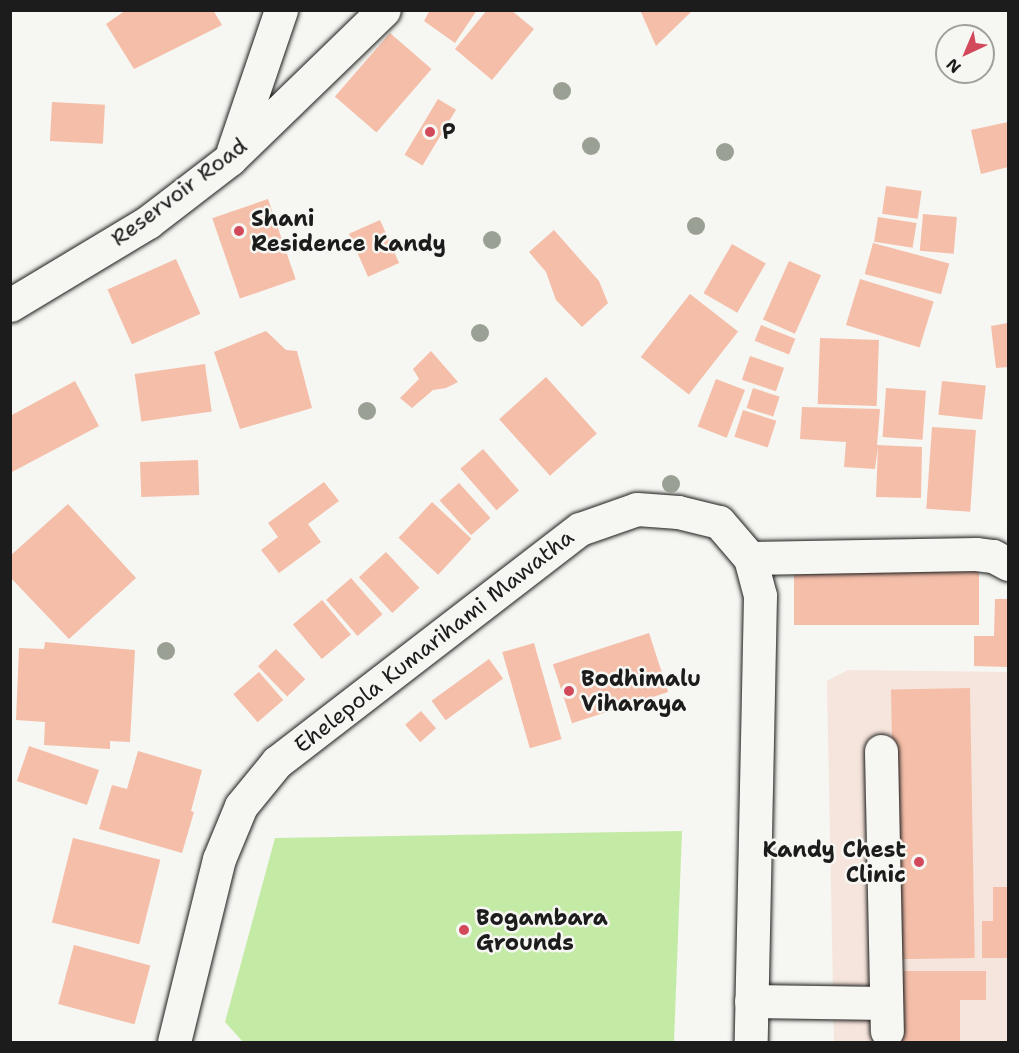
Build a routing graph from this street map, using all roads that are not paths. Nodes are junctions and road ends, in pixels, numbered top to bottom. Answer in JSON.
{"nodes":[{"id":1,"x":281,"y":10,"type":"edge"},
{"id":2,"x":384,"y":10,"type":"edge"},
{"id":3,"x":230,"y":159,"type":"junction"},
{"id":4,"x":10,"y":305,"type":"edge"},
{"id":5,"x":750,"y":558,"type":"junction"},
{"id":6,"x":1008,"y":564,"type":"edge"},
{"id":7,"x":881,"y":751,"type":"dead end"},
{"id":8,"x":752,"y":1001,"type":"junction"},
{"id":9,"x":174,"y":1042,"type":"edge"},
{"id":10,"x":750,"y":1042,"type":"edge"}],
"edges":[{"from":1,"to":3,"type":"street"},
{"from":2,"to":3,"type":"street","name":"Reservoir Road"},
{"from":3,"to":4,"type":"street","name":"Reservoir Road"},
{"from":5,"to":6,"type":"street"},
{"from":5,"to":8,"type":"street","name":"Ehelepola Kumarihami Mawatha"},
{"from":5,"to":9,"type":"street","name":"Ehelepola Kumarihami Mawatha"},
{"from":7,"to":8,"type":"street"},
{"from":8,"to":10,"type":"street","name":"Ehelepola Kumarihami Mawatha"}]}
